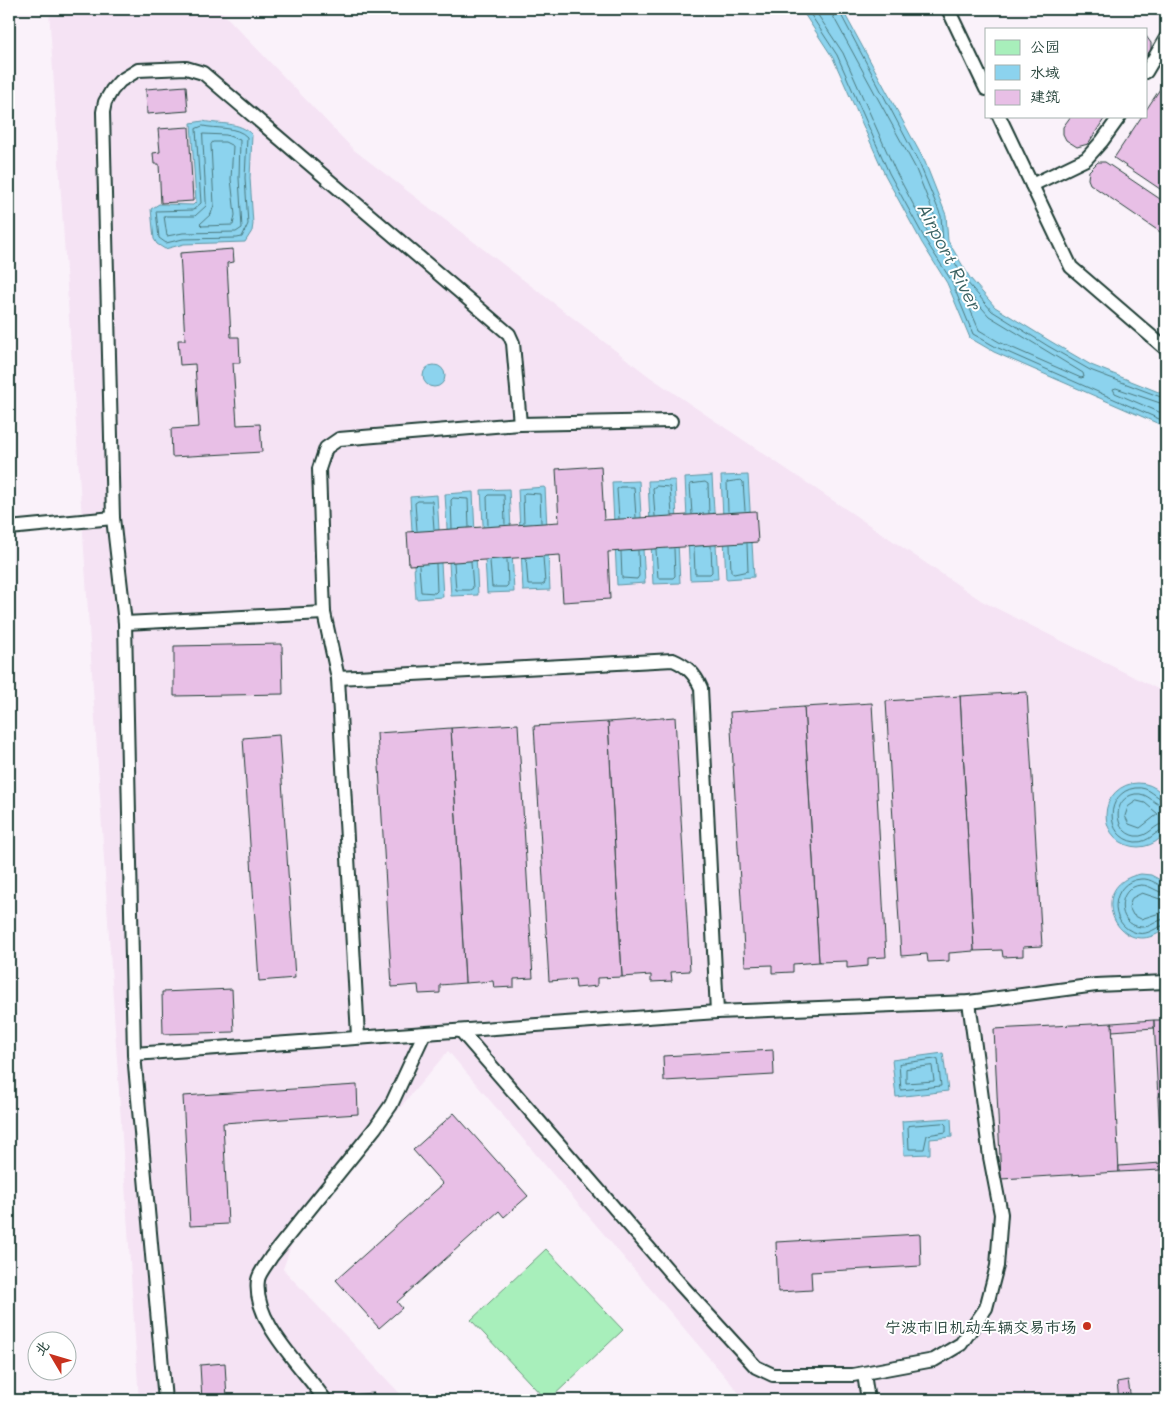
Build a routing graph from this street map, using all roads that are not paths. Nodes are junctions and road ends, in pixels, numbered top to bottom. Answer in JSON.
{"nodes":[{"id":1,"x":948,"y":9,"type":"edge"},
{"id":2,"x":1166,"y":38,"type":"edge"},
{"id":3,"x":1148,"y":69,"type":"edge"},
{"id":4,"x":985,"y":87,"type":"edge"},
{"id":5,"x":1000,"y":118,"type":"edge"},
{"id":6,"x":1119,"y":118,"type":"edge"},
{"id":7,"x":1032,"y":185,"type":"junction"},
{"id":8,"x":1166,"y":349,"type":"edge"},
{"id":9,"x":671,"y":421,"type":"dead end"},
{"id":10,"x":520,"y":424,"type":"junction"},
{"id":11,"x":113,"y":518,"type":"junction"},
{"id":12,"x":9,"y":528,"type":"edge"},
{"id":13,"x":324,"y":612,"type":"junction"},
{"id":14,"x":125,"y":623,"type":"junction"},
{"id":15,"x":338,"y":678,"type":"junction"},
{"id":16,"x":1166,"y":982,"type":"edge"},
{"id":17,"x":969,"y":1002,"type":"junction"},
{"id":18,"x":717,"y":1012,"type":"junction"},
{"id":19,"x":460,"y":1031,"type":"junction"},
{"id":20,"x":424,"y":1034,"type":"junction"},
{"id":21,"x":358,"y":1036,"type":"junction"},
{"id":22,"x":134,"y":1054,"type":"junction"},
{"id":23,"x":864,"y":1374,"type":"junction"},
{"id":24,"x":165,"y":1400,"type":"edge"},
{"id":25,"x":325,"y":1400,"type":"edge"},
{"id":26,"x":868,"y":1400,"type":"edge"}],
"edges":[{"from":1,"to":4,"type":"lane"},
{"from":2,"to":3,"type":"lane"},
{"from":5,"to":7,"type":"lane"},
{"from":6,"to":7,"type":"lane"},
{"from":7,"to":8,"type":"lane"},
{"from":9,"to":10,"type":"lane"},
{"from":10,"to":11,"type":"lane"},
{"from":10,"to":13,"type":"lane"},
{"from":11,"to":12,"type":"lane"},
{"from":11,"to":14,"type":"lane"},
{"from":13,"to":14,"type":"lane"},
{"from":13,"to":15,"type":"lane"},
{"from":14,"to":22,"type":"lane"},
{"from":15,"to":18,"type":"lane"},
{"from":15,"to":21,"type":"lane"},
{"from":16,"to":17,"type":"lane"},
{"from":17,"to":18,"type":"lane"},
{"from":17,"to":23,"type":"lane"},
{"from":18,"to":19,"type":"lane"},
{"from":19,"to":20,"type":"lane"},
{"from":19,"to":23,"type":"lane"},
{"from":20,"to":21,"type":"lane"},
{"from":20,"to":25,"type":"lane"},
{"from":21,"to":22,"type":"lane"},
{"from":22,"to":24,"type":"lane"},
{"from":23,"to":26,"type":"lane"}]}
